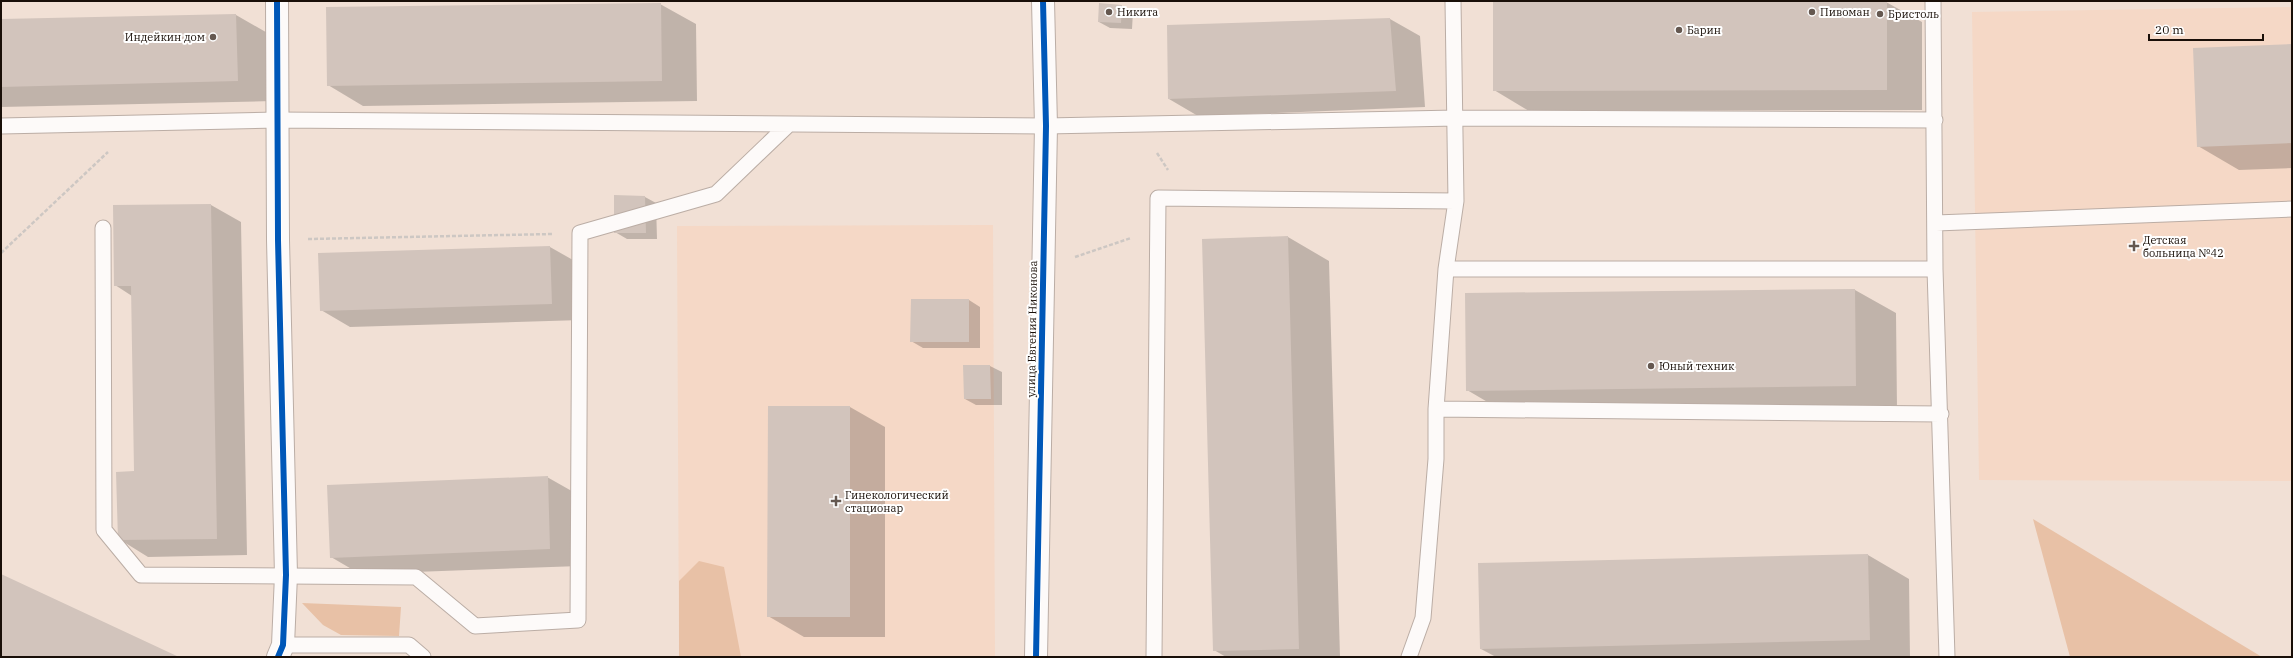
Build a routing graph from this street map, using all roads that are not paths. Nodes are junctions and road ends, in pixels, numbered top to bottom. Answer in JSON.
{"nodes":[{"id":1,"x":277,"y":1,"type":"edge"},
{"id":2,"x":1043,"y":1,"type":"edge"},
{"id":3,"x":1453,"y":1,"type":"edge"},
{"id":4,"x":1933,"y":1,"type":"edge"},
{"id":5,"x":1456,"y":118,"type":"junction"},
{"id":6,"x":277,"y":120,"type":"junction"},
{"id":7,"x":1934,"y":120,"type":"junction"},
{"id":8,"x":789,"y":124,"type":"junction"},
{"id":9,"x":1,"y":126,"type":"edge"},
{"id":10,"x":1046,"y":126,"type":"junction"},
{"id":11,"x":1456,"y":201,"type":"junction"},
{"id":12,"x":2292,"y":209,"type":"edge"},
{"id":13,"x":1936,"y":223,"type":"junction"},
{"id":14,"x":103,"y":228,"type":"dead end"},
{"id":15,"x":1446,"y":269,"type":"junction"},
{"id":16,"x":1935,"y":269,"type":"junction"},
{"id":17,"x":1436,"y":409,"type":"junction"},
{"id":18,"x":1941,"y":414,"type":"junction"},
{"id":19,"x":286,"y":575,"type":"junction"},
{"id":20,"x":280,"y":651,"type":"edge"},
{"id":21,"x":424,"y":657,"type":"edge"},
{"id":22,"x":1036,"y":657,"type":"edge"},
{"id":23,"x":1154,"y":657,"type":"edge"},
{"id":24,"x":1409,"y":657,"type":"edge"},
{"id":25,"x":1947,"y":657,"type":"edge"}],
"edges":[{"from":1,"to":6,"type":"street"},
{"from":2,"to":10,"type":"street","name":"улица Евгения Никонова"},
{"from":3,"to":5,"type":"lane"},
{"from":4,"to":7,"type":"lane"},
{"from":5,"to":7,"type":"lane"},
{"from":5,"to":10,"type":"lane"},
{"from":5,"to":11,"type":"lane"},
{"from":6,"to":8,"type":"lane"},
{"from":6,"to":9,"type":"lane"},
{"from":6,"to":19,"type":"street"},
{"from":7,"to":13,"type":"lane"},
{"from":8,"to":10,"type":"lane"},
{"from":8,"to":19,"type":"lane"},
{"from":10,"to":22,"type":"street","name":"улица Евгения Никонова"},
{"from":11,"to":15,"type":"lane"},
{"from":11,"to":23,"type":"lane"},
{"from":12,"to":13,"type":"lane"},
{"from":13,"to":16,"type":"lane"},
{"from":14,"to":19,"type":"lane"},
{"from":15,"to":16,"type":"lane"},
{"from":15,"to":17,"type":"lane"},
{"from":16,"to":18,"type":"lane"},
{"from":17,"to":18,"type":"lane"},
{"from":17,"to":24,"type":"lane"},
{"from":18,"to":25,"type":"lane"},
{"from":19,"to":20,"type":"street"},
{"from":20,"to":21,"type":"lane"}]}
